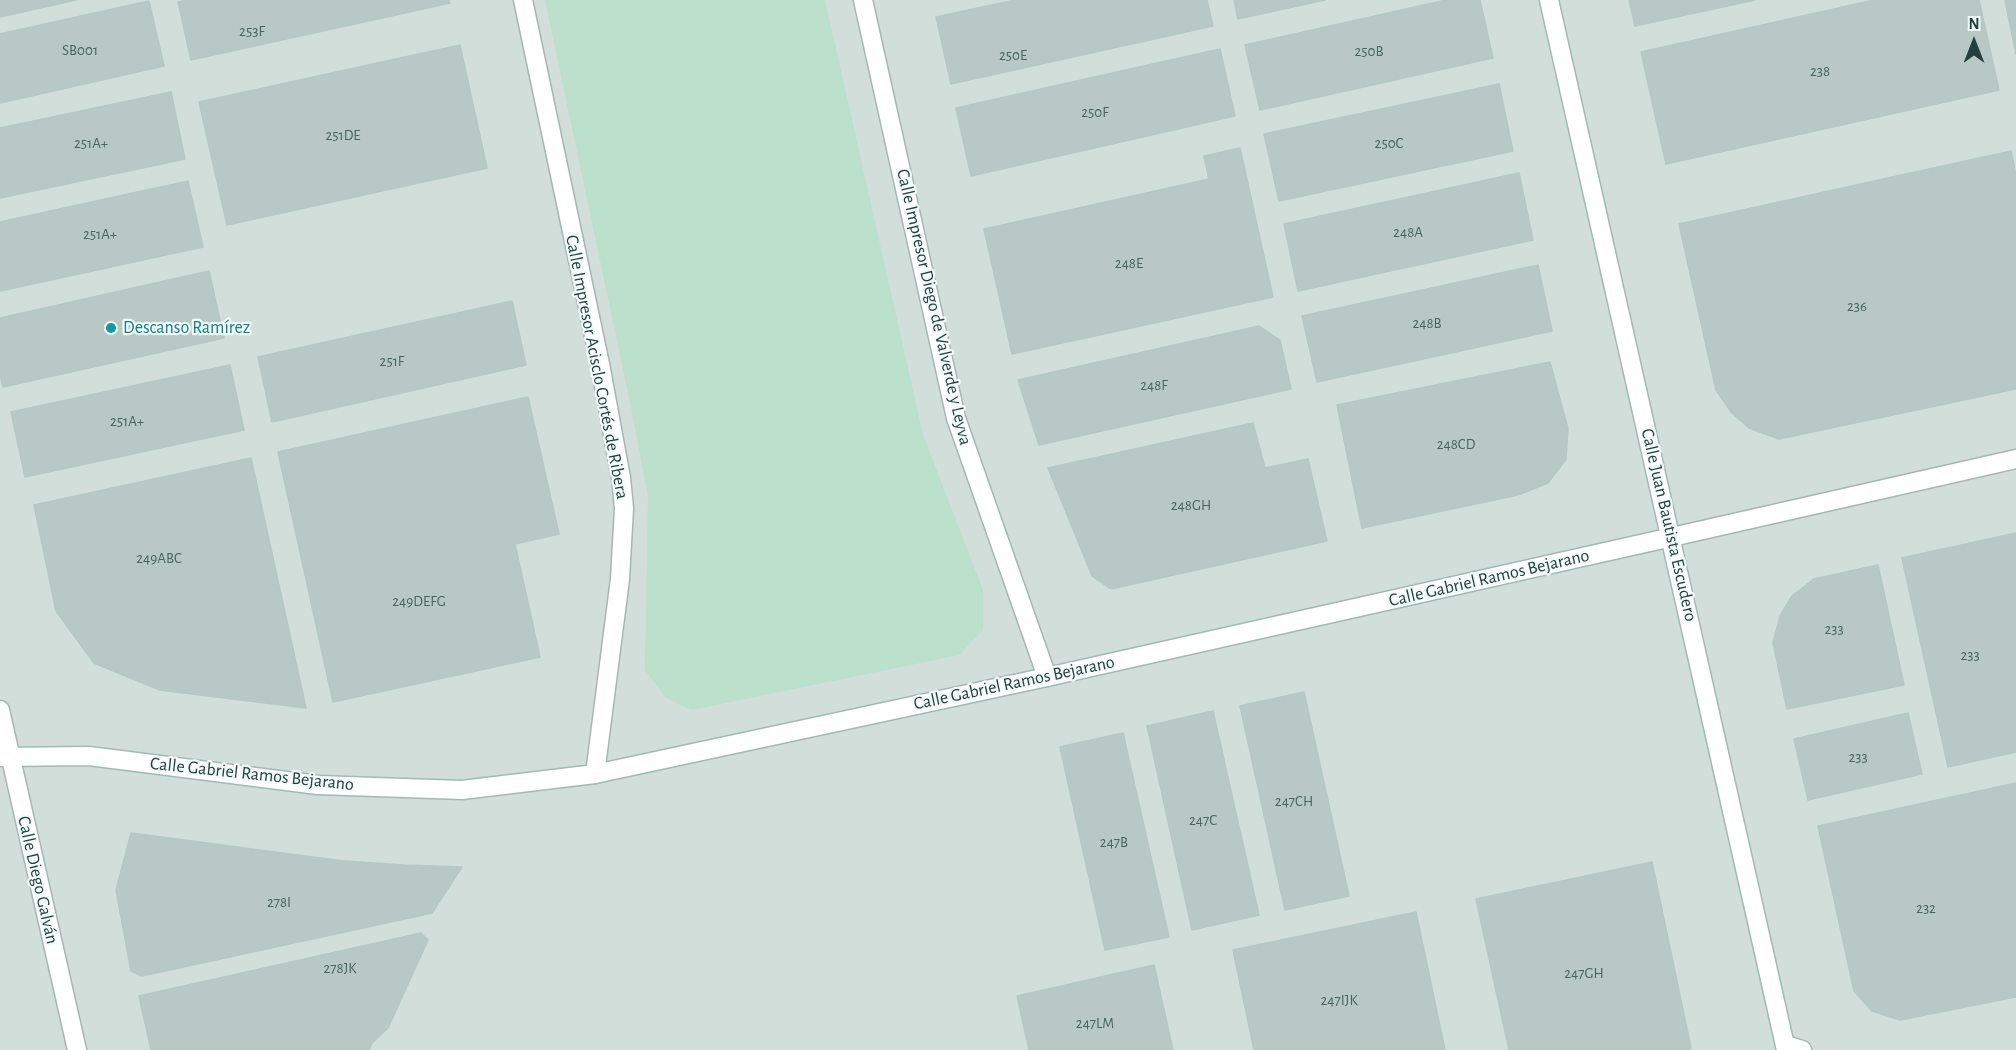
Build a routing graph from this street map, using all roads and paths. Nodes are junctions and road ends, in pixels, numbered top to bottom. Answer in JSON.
{"nodes":[{"id":1,"x":523,"y":0,"type":"edge"},
{"id":2,"x":863,"y":0,"type":"edge"},
{"id":3,"x":1550,"y":0,"type":"edge"},
{"id":4,"x":2016,"y":459,"type":"edge"},
{"id":5,"x":1672,"y":537,"type":"junction"},
{"id":6,"x":1047,"y":676,"type":"junction"},
{"id":7,"x":0,"y":710,"type":"edge"},
{"id":8,"x":5,"y":757,"type":"edge"},
{"id":9,"x":595,"y":774,"type":"junction"},
{"id":10,"x":1791,"y":1048,"type":"edge"},
{"id":11,"x":77,"y":1050,"type":"edge"}],
"edges":[{"from":1,"to":9,"type":"street","name":"Calle Impresor Acisclo Cortés de Ribera"},
{"from":2,"to":6,"type":"street","name":"Calle Impresor Diego de Valverde y Leyva"},
{"from":3,"to":5,"type":"street","name":"Calle Juan Bautista Escudero"},
{"from":4,"to":5,"type":"street","name":"Calle Gabriel Ramos Bejarano"},
{"from":5,"to":6,"type":"street","name":"Calle Gabriel Ramos Bejarano"},
{"from":5,"to":10,"type":"street","name":"Calle Juan Bautista Escudero"},
{"from":6,"to":9,"type":"street","name":"Calle Gabriel Ramos Bejarano"},
{"from":7,"to":8,"type":"street","name":"Calle Diego Galván"},
{"from":8,"to":9,"type":"street","name":"Calle Gabriel Ramos Bejarano"},
{"from":8,"to":11,"type":"street","name":"Calle Diego Galván"}]}
